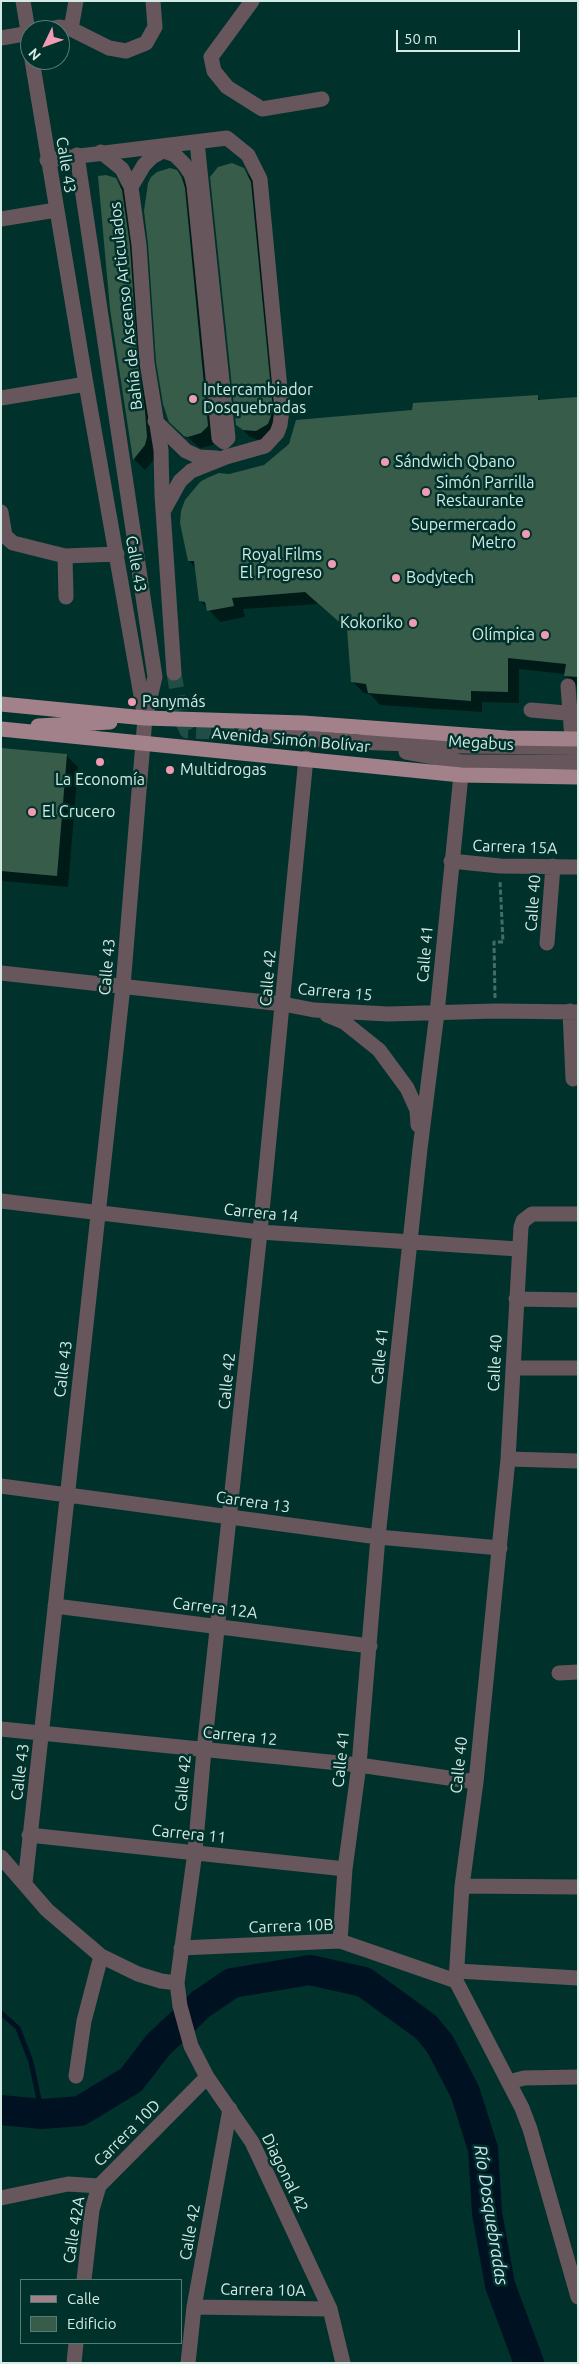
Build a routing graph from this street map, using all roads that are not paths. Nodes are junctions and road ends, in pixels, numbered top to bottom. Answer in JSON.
{"nodes":[{"id":1,"x":23,"y":1,"type":"edge"},
{"id":2,"x":76,"y":1,"type":"edge"},
{"id":3,"x":153,"y":1,"type":"edge"},
{"id":4,"x":252,"y":1,"type":"edge"},
{"id":5,"x":27,"y":20,"type":"edge"},
{"id":6,"x":71,"y":29,"type":"joint"},
{"id":7,"x":20,"y":37,"type":"edge"},
{"id":8,"x":1,"y":38,"type":"edge"},
{"id":9,"x":34,"y":70,"type":"edge"},
{"id":10,"x":322,"y":99,"type":"dead end"},
{"id":11,"x":197,"y":142,"type":"junction"},
{"id":12,"x":165,"y":147,"type":"junction"},
{"id":13,"x":101,"y":152,"type":"junction"},
{"id":14,"x":77,"y":155,"type":"junction"},
{"id":15,"x":47,"y":160,"type":"junction"},
{"id":16,"x":194,"y":186,"type":"junction"},
{"id":17,"x":131,"y":188,"type":"junction"},
{"id":18,"x":56,"y":210,"type":"junction"},
{"id":19,"x":1,"y":219,"type":"edge"},
{"id":20,"x":86,"y":384,"type":"junction"},
{"id":21,"x":1,"y":398,"type":"edge"},
{"id":22,"x":155,"y":421,"type":"junction"},
{"id":23,"x":226,"y":457,"type":"junction"},
{"id":24,"x":164,"y":510,"type":"junction"},
{"id":25,"x":1,"y":512,"type":"edge"},
{"id":26,"x":117,"y":554,"type":"junction"},
{"id":27,"x":65,"y":556,"type":"junction"},
{"id":28,"x":66,"y":597,"type":"dead end"},
{"id":29,"x":174,"y":674,"type":"tunnel mouth"},
{"id":30,"x":568,"y":686,"type":"dead end"},
{"id":31,"x":1,"y":704,"type":"edge"},
{"id":32,"x":531,"y":710,"type":"dead end"},
{"id":33,"x":573,"y":715,"type":"edge"},
{"id":34,"x":146,"y":718,"type":"junction"},
{"id":35,"x":1,"y":728,"type":"edge"},
{"id":36,"x":245,"y":733,"type":"tunnel mouth"},
{"id":37,"x":355,"y":742,"type":"junction"},
{"id":38,"x":576,"y":742,"type":"edge"},
{"id":39,"x":144,"y":745,"type":"junction"},
{"id":40,"x":306,"y":758,"type":"junction"},
{"id":41,"x":578,"y":762,"type":"edge"},
{"id":42,"x":461,"y":775,"type":"junction"},
{"id":43,"x":578,"y":777,"type":"edge"},
{"id":44,"x":451,"y":861,"type":"junction"},
{"id":45,"x":553,"y":866,"type":"junction"},
{"id":46,"x":578,"y":867,"type":"edge"},
{"id":47,"x":547,"y":943,"type":"dead end"},
{"id":48,"x":1,"y":973,"type":"edge"},
{"id":49,"x":123,"y":986,"type":"junction"},
{"id":50,"x":283,"y":1004,"type":"junction"},
{"id":51,"x":314,"y":1010,"type":"junction"},
{"id":52,"x":574,"y":1012,"type":"edge"},
{"id":53,"x":437,"y":1014,"type":"junction"},
{"id":54,"x":573,"y":1079,"type":"dead end"},
{"id":55,"x":420,"y":1149,"type":"junction"},
{"id":56,"x":1,"y":1201,"type":"edge"},
{"id":57,"x":99,"y":1211,"type":"junction"},
{"id":58,"x":578,"y":1214,"type":"edge"},
{"id":59,"x":260,"y":1232,"type":"junction"},
{"id":60,"x":410,"y":1242,"type":"junction"},
{"id":61,"x":518,"y":1249,"type":"junction"},
{"id":62,"x":516,"y":1299,"type":"junction"},
{"id":63,"x":578,"y":1300,"type":"edge"},
{"id":64,"x":513,"y":1368,"type":"junction"},
{"id":65,"x":578,"y":1368,"type":"edge"},
{"id":66,"x":508,"y":1459,"type":"junction"},
{"id":67,"x":578,"y":1461,"type":"edge"},
{"id":68,"x":1,"y":1486,"type":"edge"},
{"id":69,"x":66,"y":1494,"type":"junction"},
{"id":70,"x":230,"y":1517,"type":"junction"},
{"id":71,"x":378,"y":1537,"type":"junction"},
{"id":72,"x":500,"y":1548,"type":"junction"},
{"id":73,"x":55,"y":1606,"type":"junction"},
{"id":74,"x":218,"y":1626,"type":"junction"},
{"id":75,"x":370,"y":1646,"type":"junction"},
{"id":76,"x":578,"y":1672,"type":"edge"},
{"id":77,"x":558,"y":1673,"type":"dead end"},
{"id":78,"x":1,"y":1729,"type":"edge"},
{"id":79,"x":42,"y":1735,"type":"junction"},
{"id":80,"x":204,"y":1750,"type":"junction"},
{"id":81,"x":359,"y":1765,"type":"junction"},
{"id":82,"x":476,"y":1782,"type":"junction"},
{"id":83,"x":29,"y":1835,"type":"junction"},
{"id":84,"x":195,"y":1852,"type":"junction"},
{"id":85,"x":1,"y":1857,"type":"edge"},
{"id":86,"x":345,"y":1869,"type":"junction"},
{"id":87,"x":25,"y":1883,"type":"junction"},
{"id":88,"x":462,"y":1886,"type":"junction"},
{"id":89,"x":578,"y":1887,"type":"edge"},
{"id":90,"x":340,"y":1941,"type":"junction"},
{"id":91,"x":181,"y":1948,"type":"junction"},
{"id":92,"x":101,"y":1956,"type":"junction"},
{"id":93,"x":457,"y":1976,"type":"junction"},
{"id":94,"x":578,"y":1978,"type":"edge"},
{"id":95,"x":177,"y":1983,"type":"junction"},
{"id":96,"x":180,"y":2006,"type":"joint"},
{"id":97,"x":76,"y":2076,"type":"dead end"},
{"id":98,"x":207,"y":2077,"type":"junction"},
{"id":99,"x":578,"y":2077,"type":"edge"},
{"id":100,"x":509,"y":2082,"type":"junction"},
{"id":101,"x":230,"y":2109,"type":"junction"},
{"id":102,"x":100,"y":2186,"type":"junction"},
{"id":103,"x":1,"y":2198,"type":"edge"},
{"id":104,"x":84,"y":2279,"type":"edge"},
{"id":105,"x":578,"y":2297,"type":"edge"},
{"id":106,"x":194,"y":2307,"type":"junction"},
{"id":107,"x":330,"y":2309,"type":"junction"},
{"id":108,"x":76,"y":2344,"type":"edge"},
{"id":109,"x":74,"y":2363,"type":"edge"},
{"id":110,"x":188,"y":2363,"type":"edge"},
{"id":111,"x":343,"y":2363,"type":"edge"}],
"edges":[{"from":1,"to":5,"type":"street"},
{"from":2,"to":6,"type":"street"},
{"from":3,"to":6,"type":"street"},
{"from":4,"to":10,"type":"street"},
{"from":7,"to":8,"type":"street"},
{"from":9,"to":15,"type":"street","name":"Calle 43"},
{"from":11,"to":12,"type":"street"},
{"from":11,"to":16,"type":"street"},
{"from":11,"to":16,"type":"street"},
{"from":11,"to":23,"type":"street"},
{"from":12,"to":13,"type":"street"},
{"from":12,"to":16,"type":"street"},
{"from":12,"to":17,"type":"street"},
{"from":13,"to":14,"type":"street"},
{"from":13,"to":17,"type":"street"},
{"from":14,"to":15,"type":"street"},
{"from":14,"to":34,"type":"street"},
{"from":15,"to":18,"type":"street","name":"Calle 43"},
{"from":17,"to":22,"type":"street","name":"Bahía de Ascenso Articulados"},
{"from":18,"to":19,"type":"street"},
{"from":18,"to":20,"type":"street","name":"Calle 43"},
{"from":20,"to":21,"type":"street"},
{"from":20,"to":26,"type":"street","name":"Calle 43"},
{"from":22,"to":23,"type":"street"},
{"from":22,"to":24,"type":"street","name":"Bahía de Ascenso Articulados"},
{"from":23,"to":24,"type":"street"},
{"from":24,"to":29,"type":"street","name":"Bahía de Ascenso Articulados"},
{"from":25,"to":27,"type":"street"},
{"from":26,"to":27,"type":"street"},
{"from":26,"to":34,"type":"street","name":"Calle 43"},
{"from":27,"to":28,"type":"street"},
{"from":30,"to":33,"type":"street"},
{"from":31,"to":34,"type":"main road","name":"Avenida Simón Bolívar"},
{"from":32,"to":33,"type":"street"},
{"from":33,"to":38,"type":"street"},
{"from":34,"to":35,"type":"main road"},
{"from":34,"to":38,"type":"main road","name":"Avenida Simón Bolívar"},
{"from":34,"to":39,"type":"street","name":"Calle 43"},
{"from":35,"to":39,"type":"main road","name":"Avenida Simón Bolívar"},
{"from":36,"to":37,"type":"street","name":"Megabus"},
{"from":37,"to":38,"type":"street","name":"Megabus"},
{"from":37,"to":41,"type":"street","name":"Megabus"},
{"from":39,"to":40,"type":"main road","name":"Avenida Simón Bolívar"},
{"from":39,"to":49,"type":"street","name":"Calle 43"},
{"from":40,"to":42,"type":"main road","name":"Avenida Simón Bolívar"},
{"from":40,"to":50,"type":"street","name":"Calle 42"},
{"from":42,"to":43,"type":"main road","name":"Avenida Simón Bolívar"},
{"from":42,"to":44,"type":"street","name":"Calle 41"},
{"from":44,"to":45,"type":"street","name":"Carrera 15A"},
{"from":44,"to":53,"type":"street","name":"Calle 41"},
{"from":45,"to":46,"type":"street","name":"Carrera 15A"},
{"from":45,"to":47,"type":"street","name":"Calle 40"},
{"from":48,"to":49,"type":"street","name":"Carrera 15"},
{"from":49,"to":50,"type":"street","name":"Carrera 15"},
{"from":49,"to":57,"type":"street","name":"Calle 43"},
{"from":50,"to":51,"type":"street","name":"Carrera 15"},
{"from":50,"to":59,"type":"street","name":"Calle 42"},
{"from":51,"to":53,"type":"street","name":"Carrera 15"},
{"from":51,"to":55,"type":"street"},
{"from":52,"to":53,"type":"street","name":"Carrera 15"},
{"from":52,"to":54,"type":"street"},
{"from":53,"to":55,"type":"street","name":"Calle 41"},
{"from":55,"to":60,"type":"street","name":"Calle 41"},
{"from":56,"to":57,"type":"street","name":"Carrera 14"},
{"from":57,"to":59,"type":"street","name":"Carrera 14"},
{"from":57,"to":69,"type":"street","name":"Calle 43"},
{"from":58,"to":61,"type":"street","name":"Calle 40"},
{"from":59,"to":60,"type":"street","name":"Carrera 14"},
{"from":59,"to":70,"type":"street","name":"Calle 42"},
{"from":60,"to":61,"type":"street","name":"Carrera 14"},
{"from":60,"to":71,"type":"street","name":"Calle 41"},
{"from":61,"to":62,"type":"street","name":"Calle 40"},
{"from":62,"to":63,"type":"street"},
{"from":62,"to":64,"type":"street","name":"Calle 40"},
{"from":64,"to":65,"type":"street"},
{"from":64,"to":66,"type":"street","name":"Calle 40"},
{"from":66,"to":67,"type":"street"},
{"from":66,"to":72,"type":"street","name":"Calle 40"},
{"from":68,"to":69,"type":"street","name":"Carrera 13"},
{"from":69,"to":70,"type":"street","name":"Carrera 13"},
{"from":69,"to":73,"type":"street","name":"Calle 43"},
{"from":70,"to":71,"type":"street","name":"Carrera 13"},
{"from":70,"to":74,"type":"street","name":"Calle 42"},
{"from":71,"to":72,"type":"street","name":"Carrera 13"},
{"from":71,"to":75,"type":"street","name":"Calle 41"},
{"from":72,"to":82,"type":"street","name":"Calle 40"},
{"from":73,"to":74,"type":"street","name":"Carrera 12A"},
{"from":73,"to":79,"type":"street","name":"Calle 43"},
{"from":74,"to":75,"type":"street","name":"Carrera 12A"},
{"from":74,"to":80,"type":"street","name":"Calle 42"},
{"from":75,"to":81,"type":"street","name":"Calle 41"},
{"from":76,"to":77,"type":"street"},
{"from":78,"to":79,"type":"street","name":"Carrera 12"},
{"from":79,"to":80,"type":"street","name":"Carrera 12"},
{"from":79,"to":83,"type":"street","name":"Calle 43"},
{"from":80,"to":81,"type":"street","name":"Carrera 12"},
{"from":80,"to":84,"type":"street","name":"Calle 42"},
{"from":81,"to":82,"type":"street","name":"Carrera 12"},
{"from":81,"to":86,"type":"street","name":"Calle 41"},
{"from":82,"to":88,"type":"street","name":"Calle 40"},
{"from":83,"to":84,"type":"street","name":"Carrera 11"},
{"from":83,"to":87,"type":"street","name":"Calle 43"},
{"from":84,"to":86,"type":"street","name":"Carrera 11"},
{"from":84,"to":91,"type":"street","name":"Calle 42"},
{"from":85,"to":87,"type":"street"},
{"from":86,"to":90,"type":"street","name":"Calle 41"},
{"from":87,"to":92,"type":"street"},
{"from":88,"to":89,"type":"street"},
{"from":88,"to":93,"type":"street","name":"Calle 40"},
{"from":90,"to":91,"type":"street","name":"Carrera 10B"},
{"from":90,"to":93,"type":"street","name":"Carrera 10B"},
{"from":91,"to":95,"type":"street","name":"Calle 42"},
{"from":92,"to":95,"type":"street"},
{"from":92,"to":97,"type":"street"},
{"from":93,"to":94,"type":"street","name":"Carrera 10B"},
{"from":93,"to":100,"type":"street"},
{"from":95,"to":96,"type":"street","name":"Calle 42"},
{"from":96,"to":98,"type":"street","name":"Diagonal 42"},
{"from":98,"to":101,"type":"street","name":"Diagonal 42"},
{"from":98,"to":102,"type":"street","name":"Carrera 10D"},
{"from":99,"to":100,"type":"street"},
{"from":100,"to":105,"type":"street"},
{"from":101,"to":106,"type":"street","name":"Calle 42"},
{"from":101,"to":107,"type":"street","name":"Diagonal 42"},
{"from":102,"to":103,"type":"street","name":"Carrera 10D"},
{"from":102,"to":104,"type":"street","name":"Calle 42A"},
{"from":106,"to":107,"type":"street","name":"Carrera 10A"},
{"from":106,"to":110,"type":"street","name":"Calle 42"},
{"from":107,"to":111,"type":"street","name":"Diagonal 42"},
{"from":108,"to":109,"type":"street"}]}
